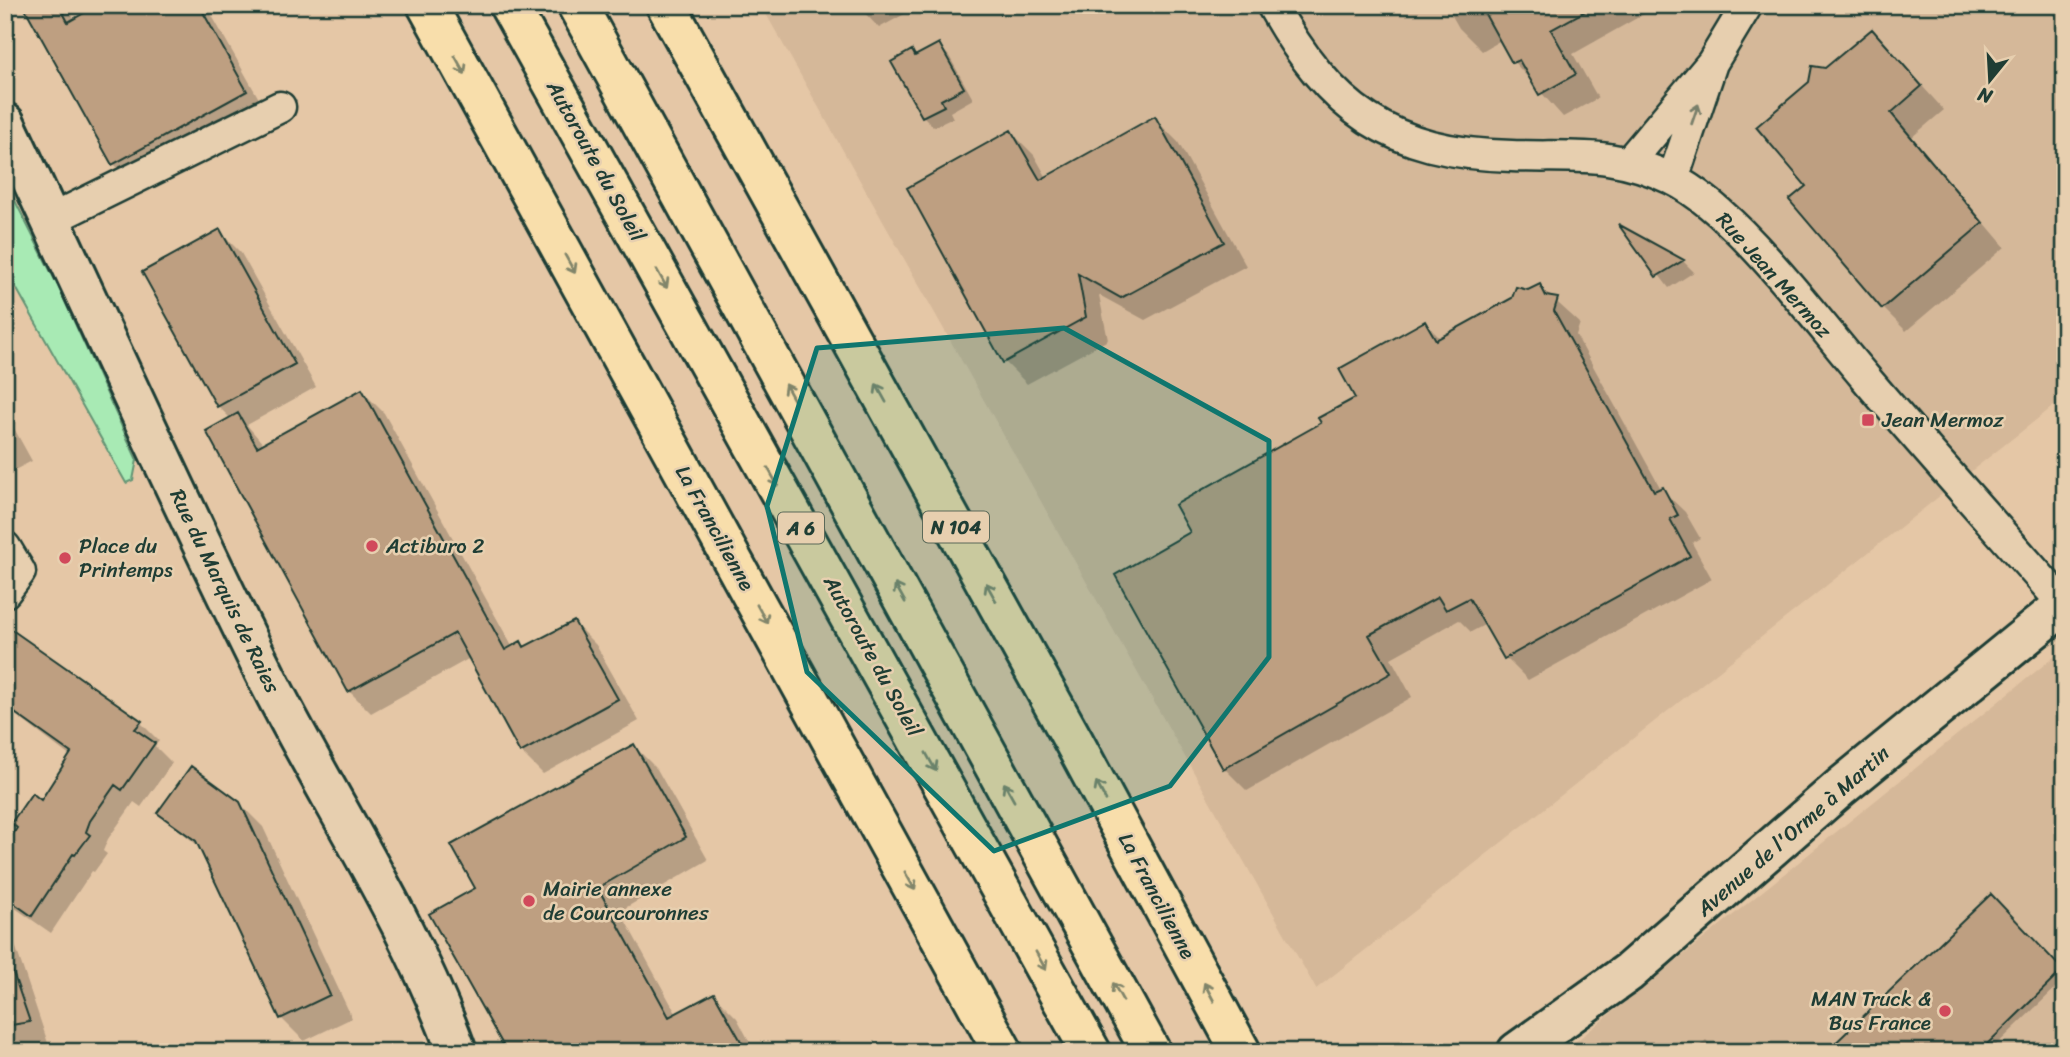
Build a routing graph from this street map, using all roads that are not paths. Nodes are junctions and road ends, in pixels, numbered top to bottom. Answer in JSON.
{"nodes":[{"id":1,"x":427,"y":5,"type":"edge"},
{"id":2,"x":509,"y":5,"type":"edge"},
{"id":3,"x":577,"y":5,"type":"edge"},
{"id":4,"x":666,"y":5,"type":"edge"},
{"id":5,"x":1272,"y":5,"type":"edge"},
{"id":6,"x":1747,"y":5,"type":"edge"},
{"id":7,"x":1712,"y":64,"type":"junction"},
{"id":8,"x":280,"y":107,"type":"dead end"},
{"id":9,"x":5,"y":123,"type":"edge"},
{"id":10,"x":1629,"y":162,"type":"junction"},
{"id":11,"x":1673,"y":179,"type":"junction"},
{"id":12,"x":50,"y":220,"type":"junction"},
{"id":13,"x":2064,"y":605,"type":"edge"},
{"id":14,"x":457,"y":1052,"type":"edge"},
{"id":15,"x":1003,"y":1052,"type":"edge"},
{"id":16,"x":1091,"y":1052,"type":"edge"},
{"id":17,"x":1151,"y":1052,"type":"edge"},
{"id":18,"x":1241,"y":1052,"type":"edge"},
{"id":19,"x":1517,"y":1052,"type":"edge"}],
"edges":[{"from":1,"to":15,"type":"highway","name":"La Francilienne","one_way":true},
{"from":2,"to":16,"type":"highway","name":"Autoroute du Soleil","number":"A 6","one_way":true},
{"from":17,"to":3,"type":"highway","number":"A 6","one_way":true},
{"from":18,"to":4,"type":"highway","name":"La Francilienne","number":"N 104","one_way":true},
{"from":5,"to":10,"type":"street","name":"Rue Jean Mermoz"},
{"from":6,"to":7,"type":"street"},
{"from":7,"to":10,"type":"street"},
{"from":11,"to":7,"type":"street","one_way":true},
{"from":8,"to":12,"type":"street"},
{"from":9,"to":12,"type":"main road","name":"Rue du Marquis de Raies"},
{"from":10,"to":11,"type":"street","name":"Rue Jean Mermoz"},
{"from":11,"to":13,"type":"street","name":"Rue Jean Mermoz"},
{"from":12,"to":14,"type":"main road","name":"Rue du Marquis de Raies"},
{"from":13,"to":19,"type":"main road","name":"Avenue de l'Orme à Martin"}]}
